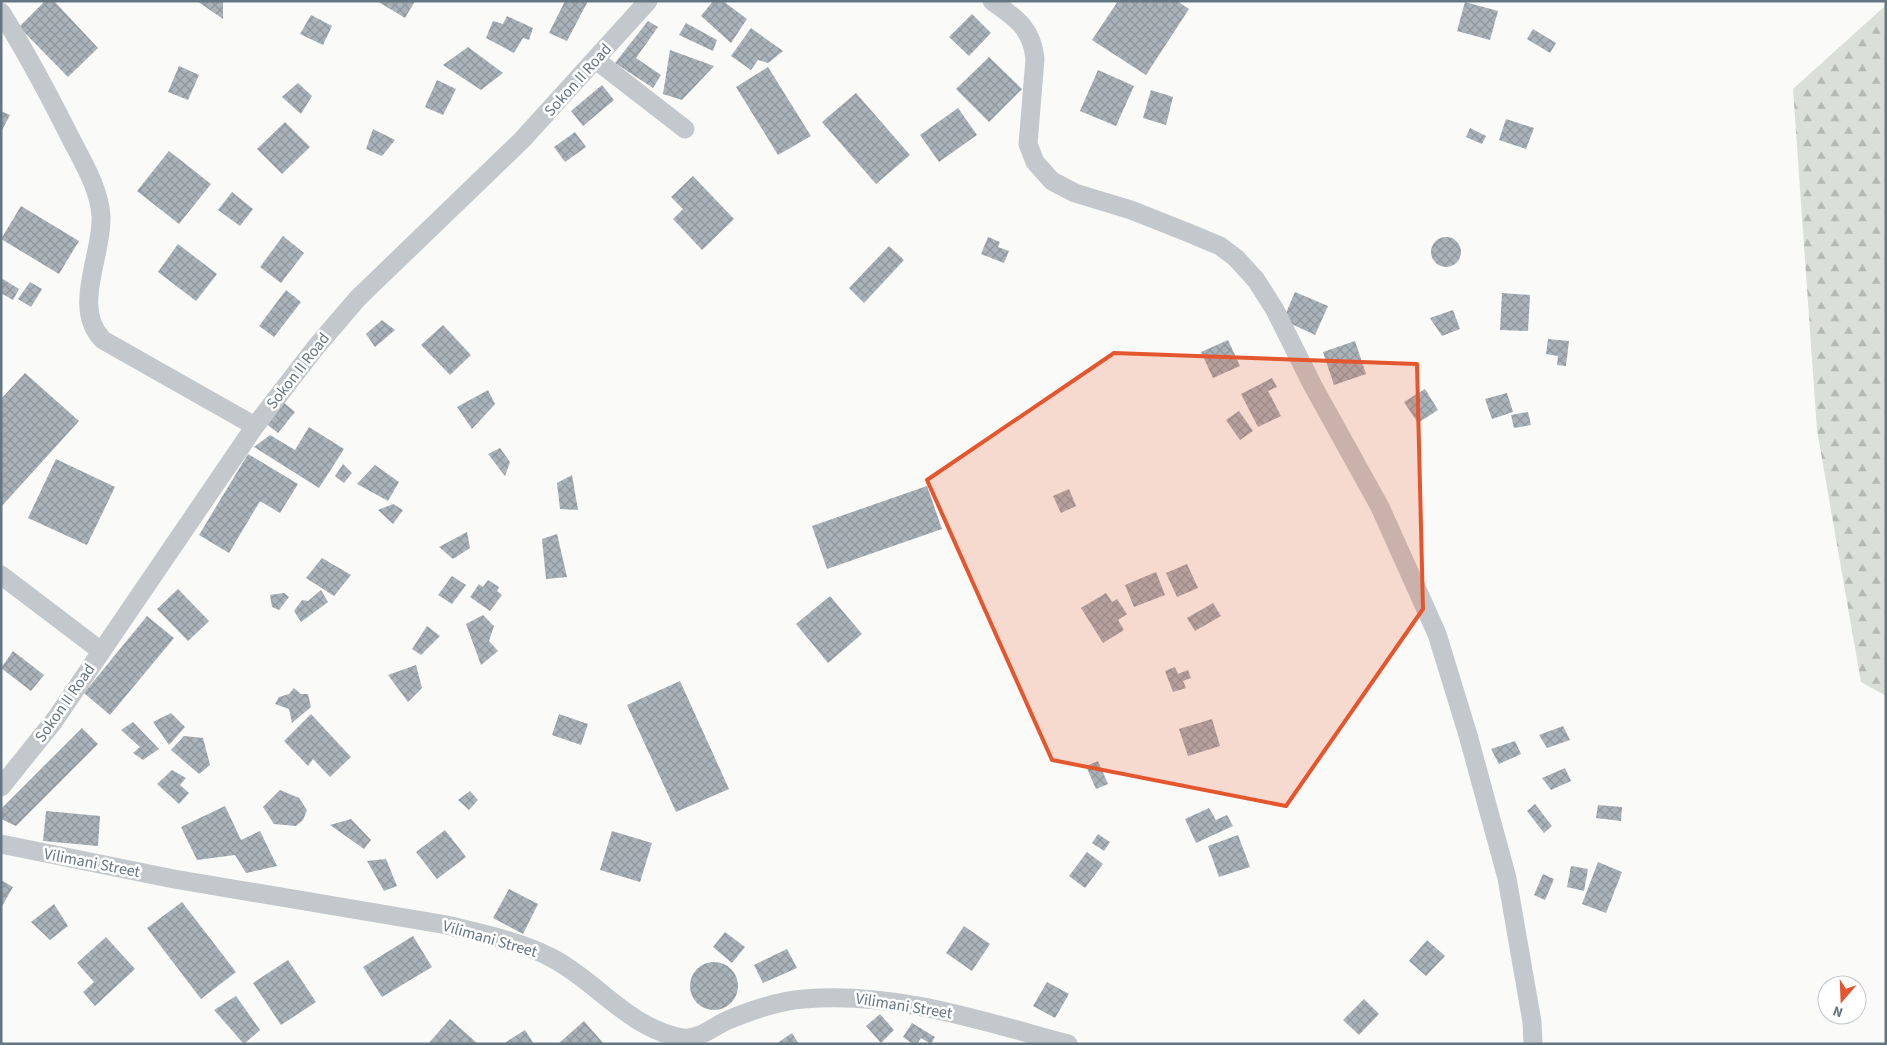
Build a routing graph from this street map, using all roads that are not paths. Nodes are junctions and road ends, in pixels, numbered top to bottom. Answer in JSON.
{"nodes":[{"id":1,"x":648,"y":1,"type":"edge"},
{"id":2,"x":992,"y":1,"type":"edge"},
{"id":3,"x":1,"y":12,"type":"edge"},
{"id":4,"x":596,"y":60,"type":"junction"},
{"id":5,"x":685,"y":129,"type":"dead end"},
{"id":6,"x":255,"y":426,"type":"junction"},
{"id":7,"x":1,"y":575,"type":"edge"},
{"id":8,"x":101,"y":652,"type":"junction"},
{"id":9,"x":1,"y":787,"type":"edge"},
{"id":10,"x":1,"y":844,"type":"edge"},
{"id":11,"x":683,"y":1041,"type":"edge"},
{"id":12,"x":1068,"y":1044,"type":"edge"},
{"id":13,"x":1533,"y":1044,"type":"edge"}],
"edges":[{"from":1,"to":4,"type":"street","name":"Sokon II Road"},
{"from":2,"to":13,"type":"street"},
{"from":3,"to":6,"type":"street"},
{"from":4,"to":5,"type":"street"},
{"from":4,"to":6,"type":"street","name":"Sokon II Road"},
{"from":6,"to":8,"type":"street","name":"Sokon II Road"},
{"from":7,"to":8,"type":"street"},
{"from":8,"to":9,"type":"street","name":"Sokon II Road"},
{"from":10,"to":11,"type":"street","name":"Vilimani Street"},
{"from":11,"to":12,"type":"street","name":"Vilimani Street"}]}
